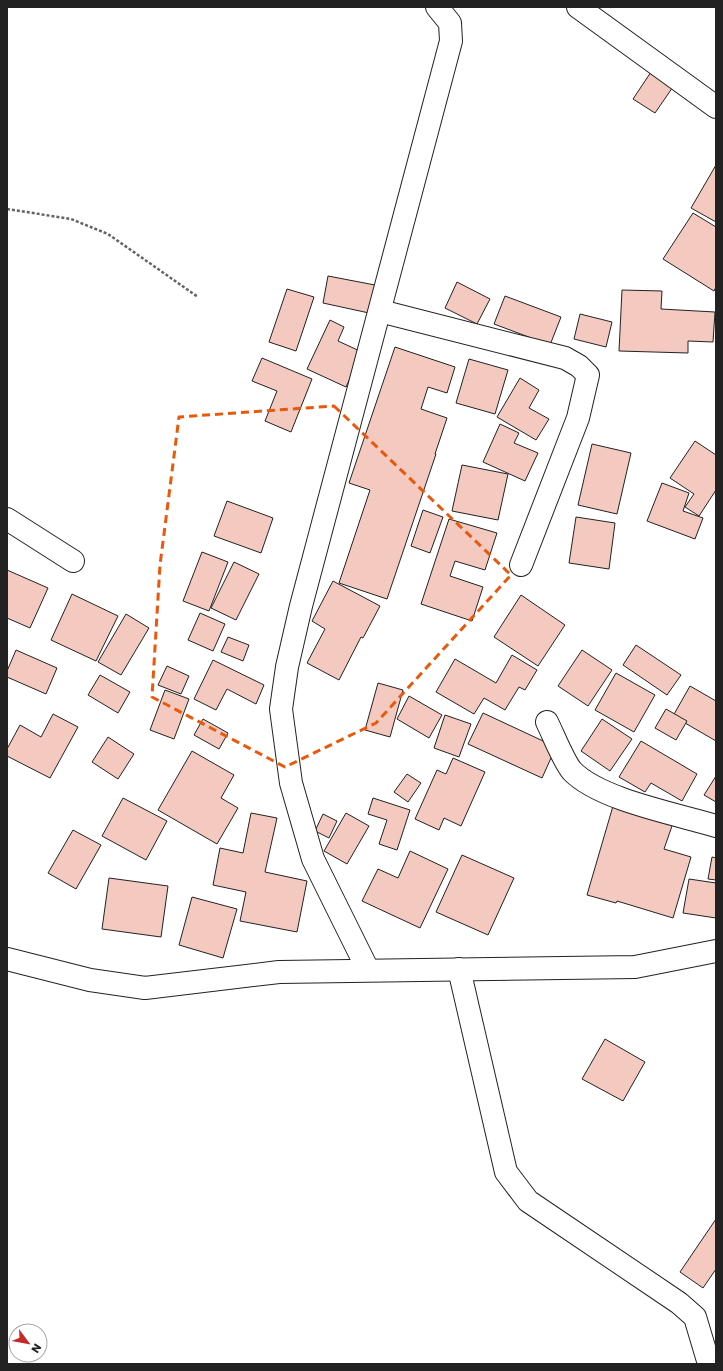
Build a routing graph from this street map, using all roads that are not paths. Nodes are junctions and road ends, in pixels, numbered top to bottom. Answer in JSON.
{"nodes":[{"id":1,"x":438,"y":7,"type":"edge"},
{"id":2,"x":578,"y":7,"type":"edge"},
{"id":3,"x":716,"y":107,"type":"edge"},
{"id":4,"x":380,"y":311,"type":"junction"},
{"id":5,"x":7,"y":519,"type":"edge"},
{"id":6,"x":73,"y":561,"type":"dead end"},
{"id":7,"x":521,"y":565,"type":"dead end"},
{"id":8,"x":547,"y":722,"type":"dead end"},
{"id":9,"x":716,"y":826,"type":"edge"},
{"id":10,"x":716,"y":951,"type":"edge"},
{"id":11,"x":7,"y":959,"type":"edge"},
{"id":12,"x":459,"y":969,"type":"junction"},
{"id":13,"x":368,"y":970,"type":"junction"},
{"id":14,"x":709,"y":1364,"type":"edge"}],
"edges":[{"from":1,"to":4,"type":"street"},
{"from":2,"to":3,"type":"street"},
{"from":4,"to":7,"type":"street"},
{"from":4,"to":13,"type":"street"},
{"from":5,"to":6,"type":"street"},
{"from":8,"to":9,"type":"street"},
{"from":10,"to":12,"type":"street"},
{"from":11,"to":13,"type":"street"},
{"from":12,"to":13,"type":"street"},
{"from":12,"to":14,"type":"street"}]}
